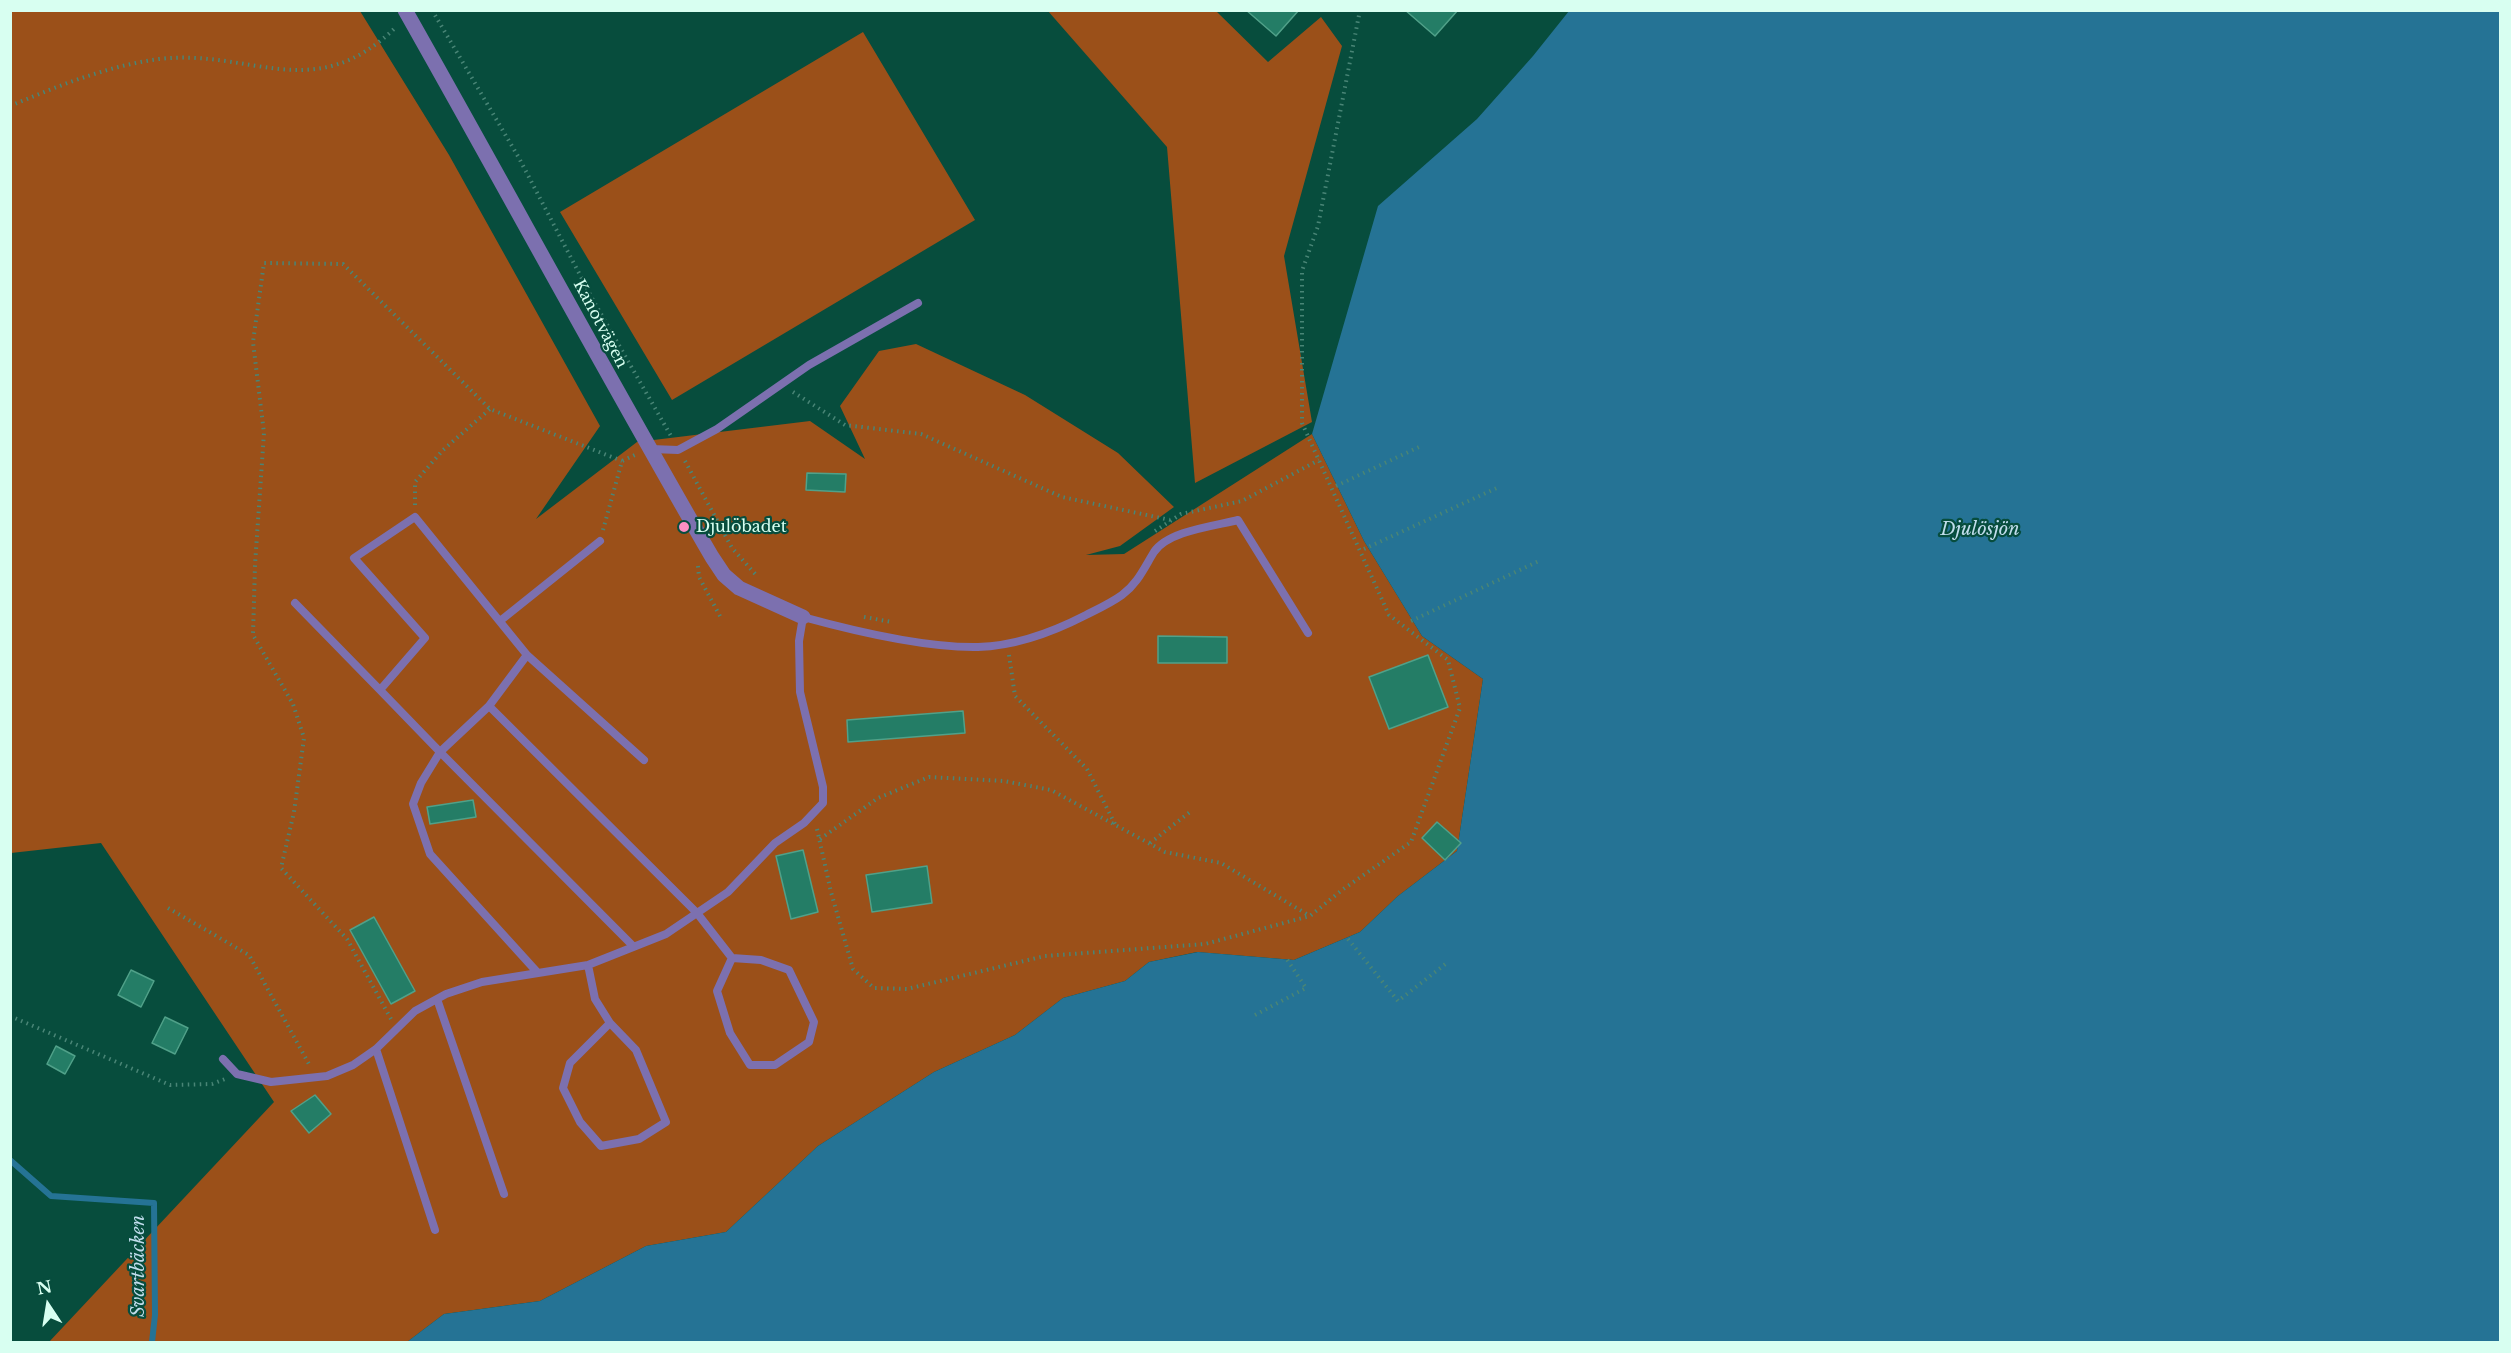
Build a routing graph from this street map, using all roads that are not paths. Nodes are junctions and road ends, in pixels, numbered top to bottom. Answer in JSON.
{"nodes":[{"id":1,"x":406,"y":13,"type":"edge"},
{"id":2,"x":918,"y":303,"type":"dead end"},
{"id":3,"x":650,"y":449,"type":"junction"},
{"id":4,"x":600,"y":541,"type":"road end"},
{"id":5,"x":295,"y":603,"type":"dead end"},
{"id":6,"x":803,"y":617,"type":"junction"},
{"id":7,"x":500,"y":621,"type":"junction"},
{"id":8,"x":1308,"y":633,"type":"dead end"},
{"id":9,"x":527,"y":655,"type":"junction"},
{"id":10,"x":380,"y":690,"type":"junction"},
{"id":11,"x":489,"y":705,"type":"junction"},
{"id":12,"x":440,"y":752,"type":"junction"},
{"id":13,"x":644,"y":760,"type":"dead end"},
{"id":14,"x":698,"y":913,"type":"junction"},
{"id":15,"x":633,"y":946,"type":"junction"},
{"id":16,"x":732,"y":958,"type":"junction"},
{"id":17,"x":588,"y":965,"type":"junction"},
{"id":18,"x":537,"y":972,"type":"junction"},
{"id":19,"x":437,"y":999,"type":"junction"},
{"id":20,"x":610,"y":1023,"type":"junction"},
{"id":21,"x":376,"y":1049,"type":"junction"},
{"id":22,"x":223,"y":1059,"type":"dead end"},
{"id":23,"x":504,"y":1194,"type":"dead end"},
{"id":24,"x":435,"y":1230,"type":"dead end"}],
"edges":[{"from":1,"to":3,"type":"street","name":"Kanotvägen"},
{"from":2,"to":3,"type":"lane"},
{"from":3,"to":6,"type":"street","name":"Kanotvägen"},
{"from":4,"to":7,"type":"lane"},
{"from":5,"to":10,"type":"lane"},
{"from":6,"to":8,"type":"lane"},
{"from":6,"to":14,"type":"lane"},
{"from":7,"to":9,"type":"lane"},
{"from":7,"to":10,"type":"lane"},
{"from":9,"to":11,"type":"lane"},
{"from":9,"to":13,"type":"lane"},
{"from":10,"to":12,"type":"lane"},
{"from":11,"to":12,"type":"lane"},
{"from":11,"to":14,"type":"lane"},
{"from":12,"to":15,"type":"lane"},
{"from":12,"to":18,"type":"lane"},
{"from":14,"to":15,"type":"lane"},
{"from":14,"to":16,"type":"lane"},
{"from":15,"to":17,"type":"lane"},
{"from":16,"to":16,"type":"lane"},
{"from":17,"to":18,"type":"lane"},
{"from":17,"to":20,"type":"lane"},
{"from":18,"to":19,"type":"lane"},
{"from":19,"to":21,"type":"lane"},
{"from":19,"to":23,"type":"lane"},
{"from":20,"to":20,"type":"lane"},
{"from":21,"to":22,"type":"lane"},
{"from":21,"to":24,"type":"lane"}]}
